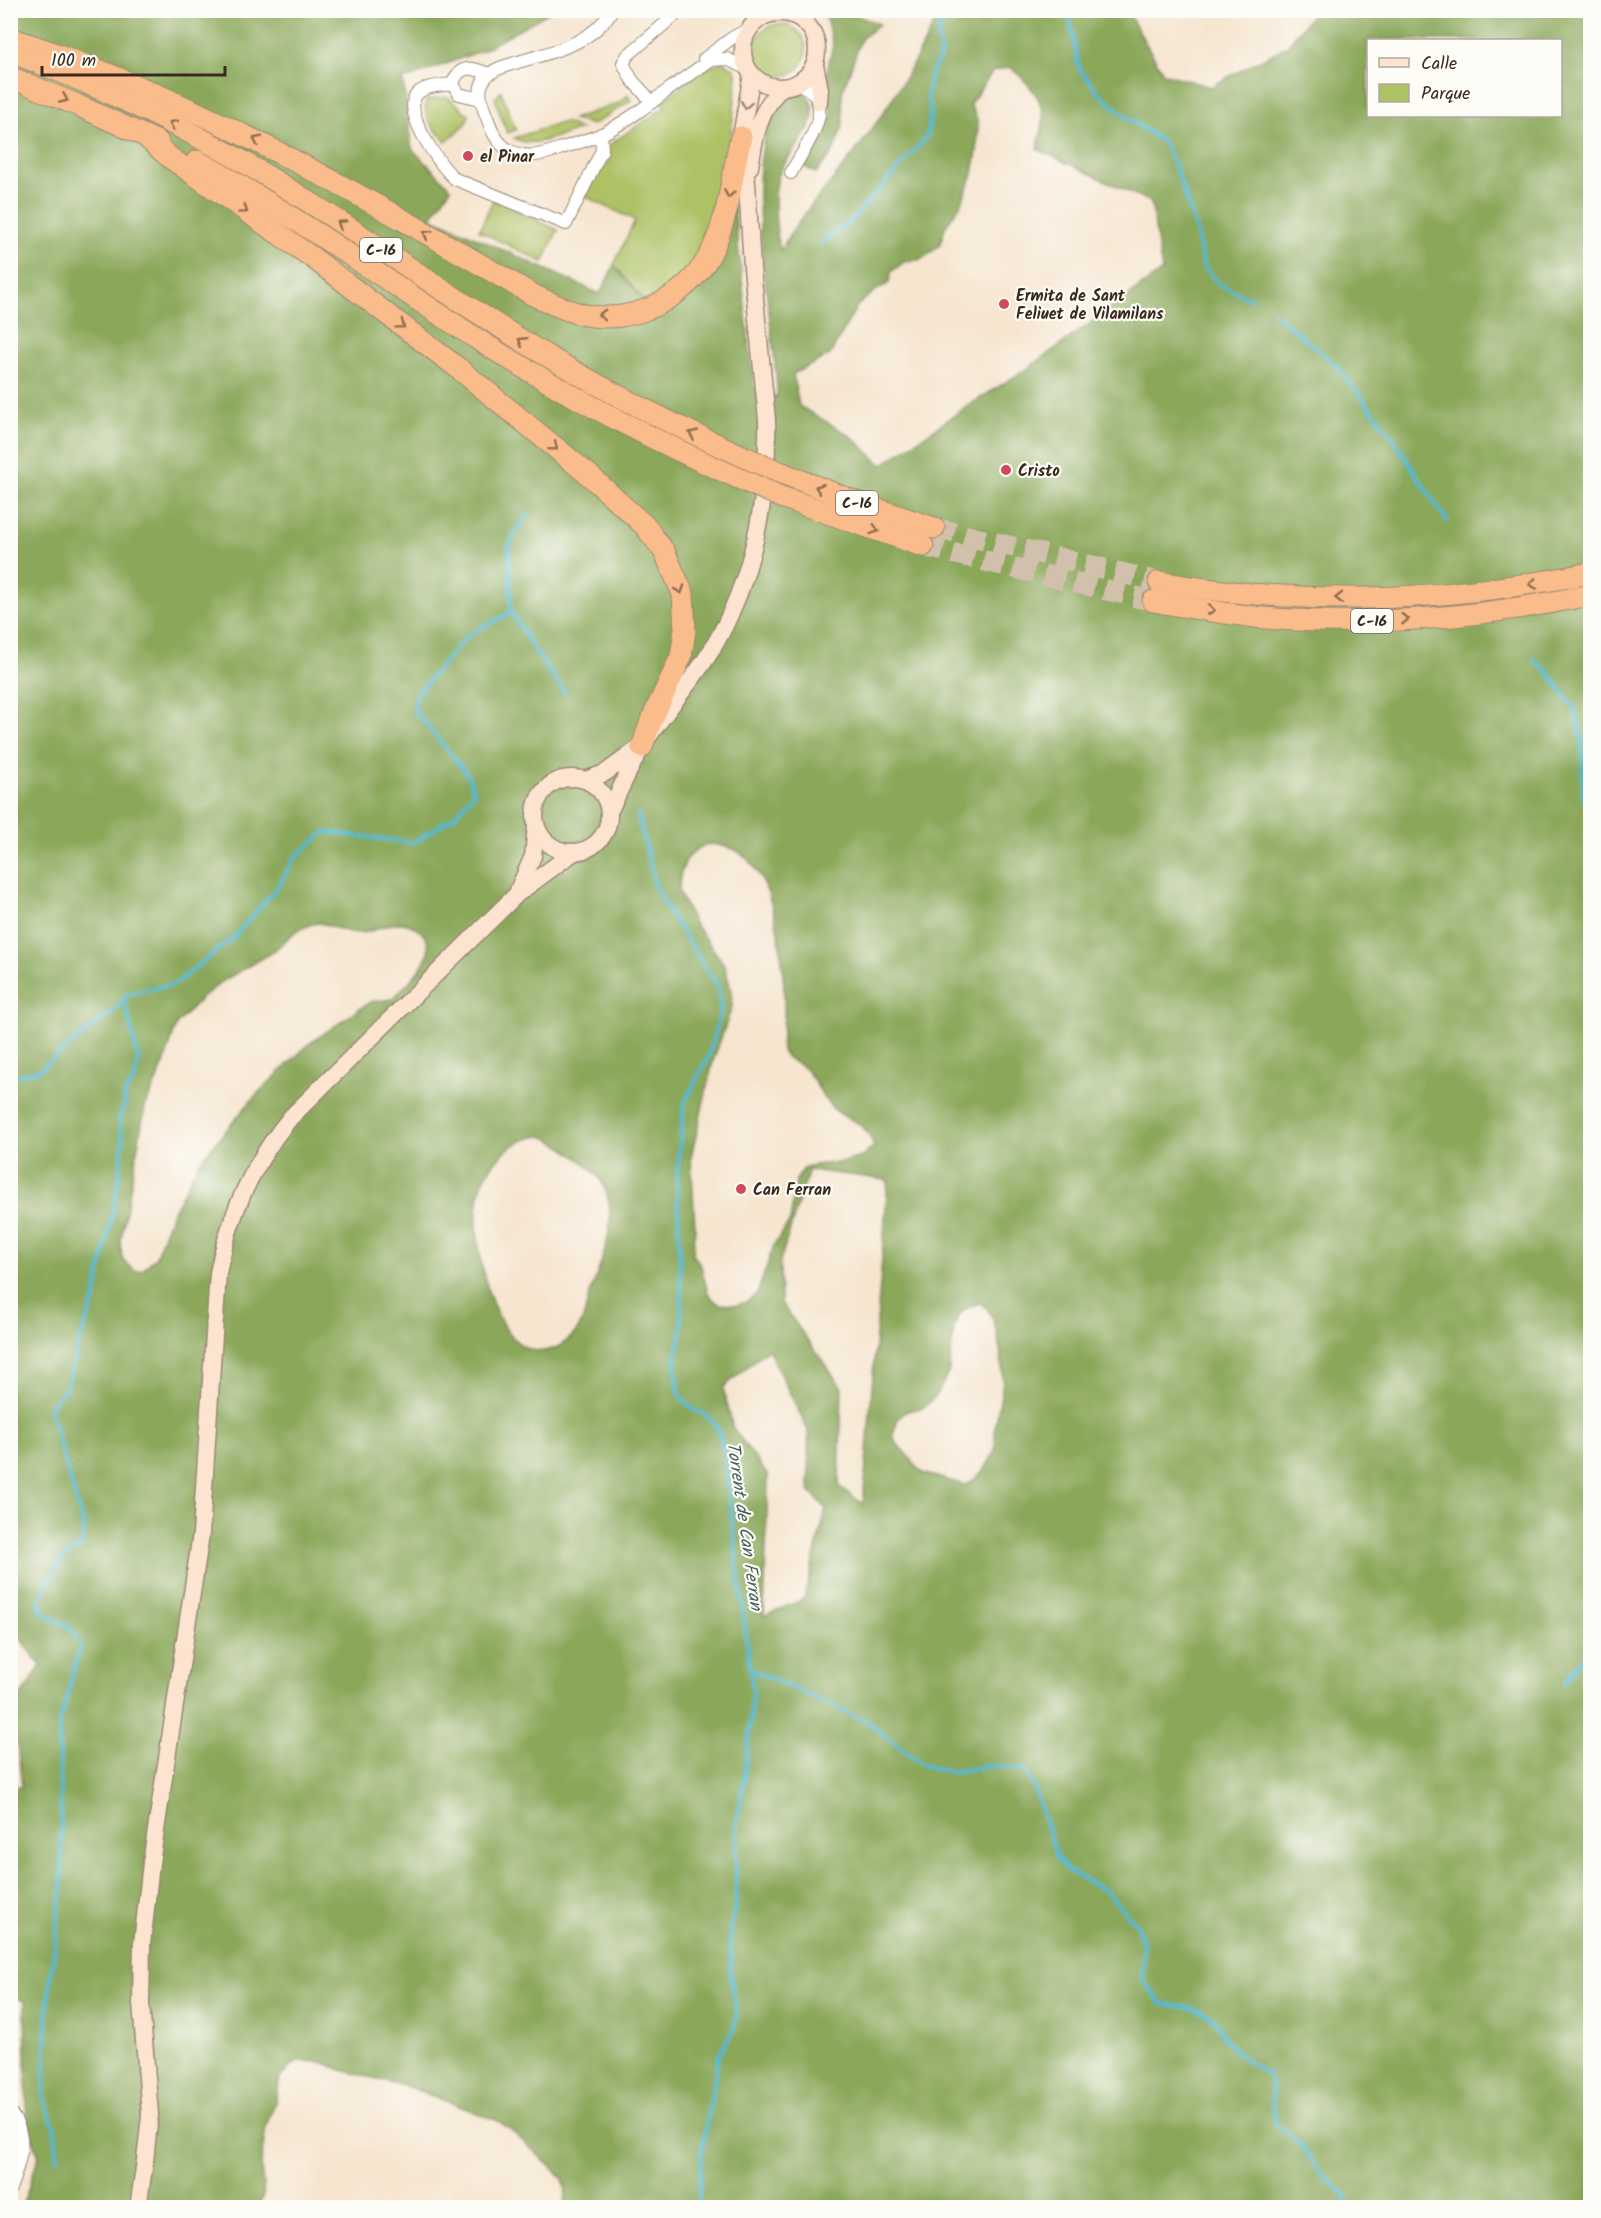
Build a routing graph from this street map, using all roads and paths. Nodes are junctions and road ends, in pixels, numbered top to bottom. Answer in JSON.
{"nodes":[{"id":1,"x":612,"y":10,"type":"edge"},
{"id":2,"x":675,"y":12,"type":"edge"},
{"id":3,"x":769,"y":12,"type":"edge"},
{"id":4,"x":805,"y":16,"type":"edge"},
{"id":5,"x":750,"y":27,"type":"junction"},
{"id":6,"x":10,"y":38,"type":"edge"},
{"id":7,"x":10,"y":52,"type":"edge"},
{"id":8,"x":815,"y":66,"type":"junction"},
{"id":9,"x":750,"y":71,"type":"junction"},
{"id":10,"x":488,"y":74,"type":"junction"},
{"id":11,"x":688,"y":75,"type":"junction"},
{"id":12,"x":10,"y":77,"type":"edge"},
{"id":13,"x":453,"y":84,"type":"junction"},
{"id":14,"x":789,"y":85,"type":"junction"},
{"id":15,"x":480,"y":99,"type":"junction"},
{"id":16,"x":652,"y":102,"type":"junction"},
{"id":17,"x":819,"y":102,"type":"junction"},
{"id":18,"x":601,"y":134,"type":"junction"},
{"id":19,"x":741,"y":137,"type":"junction"},
{"id":20,"x":147,"y":138,"type":"junction"},
{"id":21,"x":791,"y":173,"type":"dead end"},
{"id":22,"x":747,"y":183,"type":"junction"},
{"id":23,"x":934,"y":528,"type":"tunnel mouth"},
{"id":24,"x":923,"y":546,"type":"tunnel mouth"},
{"id":25,"x":1590,"y":573,"type":"edge"},
{"id":26,"x":1590,"y":595,"type":"edge"},
{"id":27,"x":642,"y":747,"type":"junction"},
{"id":28,"x":585,"y":780,"type":"junction"},
{"id":29,"x":609,"y":812,"type":"junction"},
{"id":30,"x":537,"y":825,"type":"junction"},
{"id":31,"x":574,"y":852,"type":"junction"},
{"id":32,"x":517,"y":894,"type":"junction"},
{"id":33,"x":10,"y":2112,"type":"edge"},
{"id":34,"x":10,"y":2189,"type":"edge"},
{"id":35,"x":138,"y":2208,"type":"edge"}],
"edges":[{"from":1,"to":10,"type":"street"},
{"from":2,"to":16,"type":"street"},
{"from":3,"to":4,"type":"main road"},
{"from":3,"to":5,"type":"main road"},
{"from":4,"to":8,"type":"main road"},
{"from":5,"to":9,"type":"main road"},
{"from":5,"to":11,"type":"street"},
{"from":19,"to":6,"type":"highway","one_way":true},
{"from":23,"to":7,"type":"highway","number":"C-16","one_way":true,"bridge":true},
{"from":8,"to":14,"type":"main road"},
{"from":8,"to":17,"type":"main road"},
{"from":9,"to":11,"type":"street"},
{"from":9,"to":14,"type":"main road"},
{"from":9,"to":19,"type":"main road","one_way":true},
{"from":10,"to":13,"type":"street"},
{"from":10,"to":15,"type":"street"},
{"from":11,"to":16,"type":"street"},
{"from":12,"to":20,"type":"highway","number":"C-16","one_way":true},
{"from":13,"to":15,"type":"street"},
{"from":13,"to":18,"type":"street"},
{"from":14,"to":17,"type":"street"},
{"from":14,"to":22,"type":"main road"},
{"from":15,"to":18,"type":"street"},
{"from":16,"to":18,"type":"street"},
{"from":17,"to":21,"type":"street"},
{"from":19,"to":22,"type":"main road"},
{"from":20,"to":24,"type":"highway","number":"C-16","one_way":true,"bridge":true},
{"from":20,"to":27,"type":"highway","one_way":true},
{"from":22,"to":27,"type":"main road"},
{"from":25,"to":26,"type":"highway","number":"C-16","one_way":true},
{"from":27,"to":28,"type":"main road"},
{"from":27,"to":29,"type":"main road"},
{"from":28,"to":29,"type":"main road"},
{"from":28,"to":30,"type":"main road"},
{"from":29,"to":31,"type":"main road"},
{"from":30,"to":31,"type":"main road"},
{"from":30,"to":32,"type":"main road"},
{"from":31,"to":32,"type":"main road"},
{"from":32,"to":35,"type":"main road"},
{"from":33,"to":34,"type":"street"}]}
